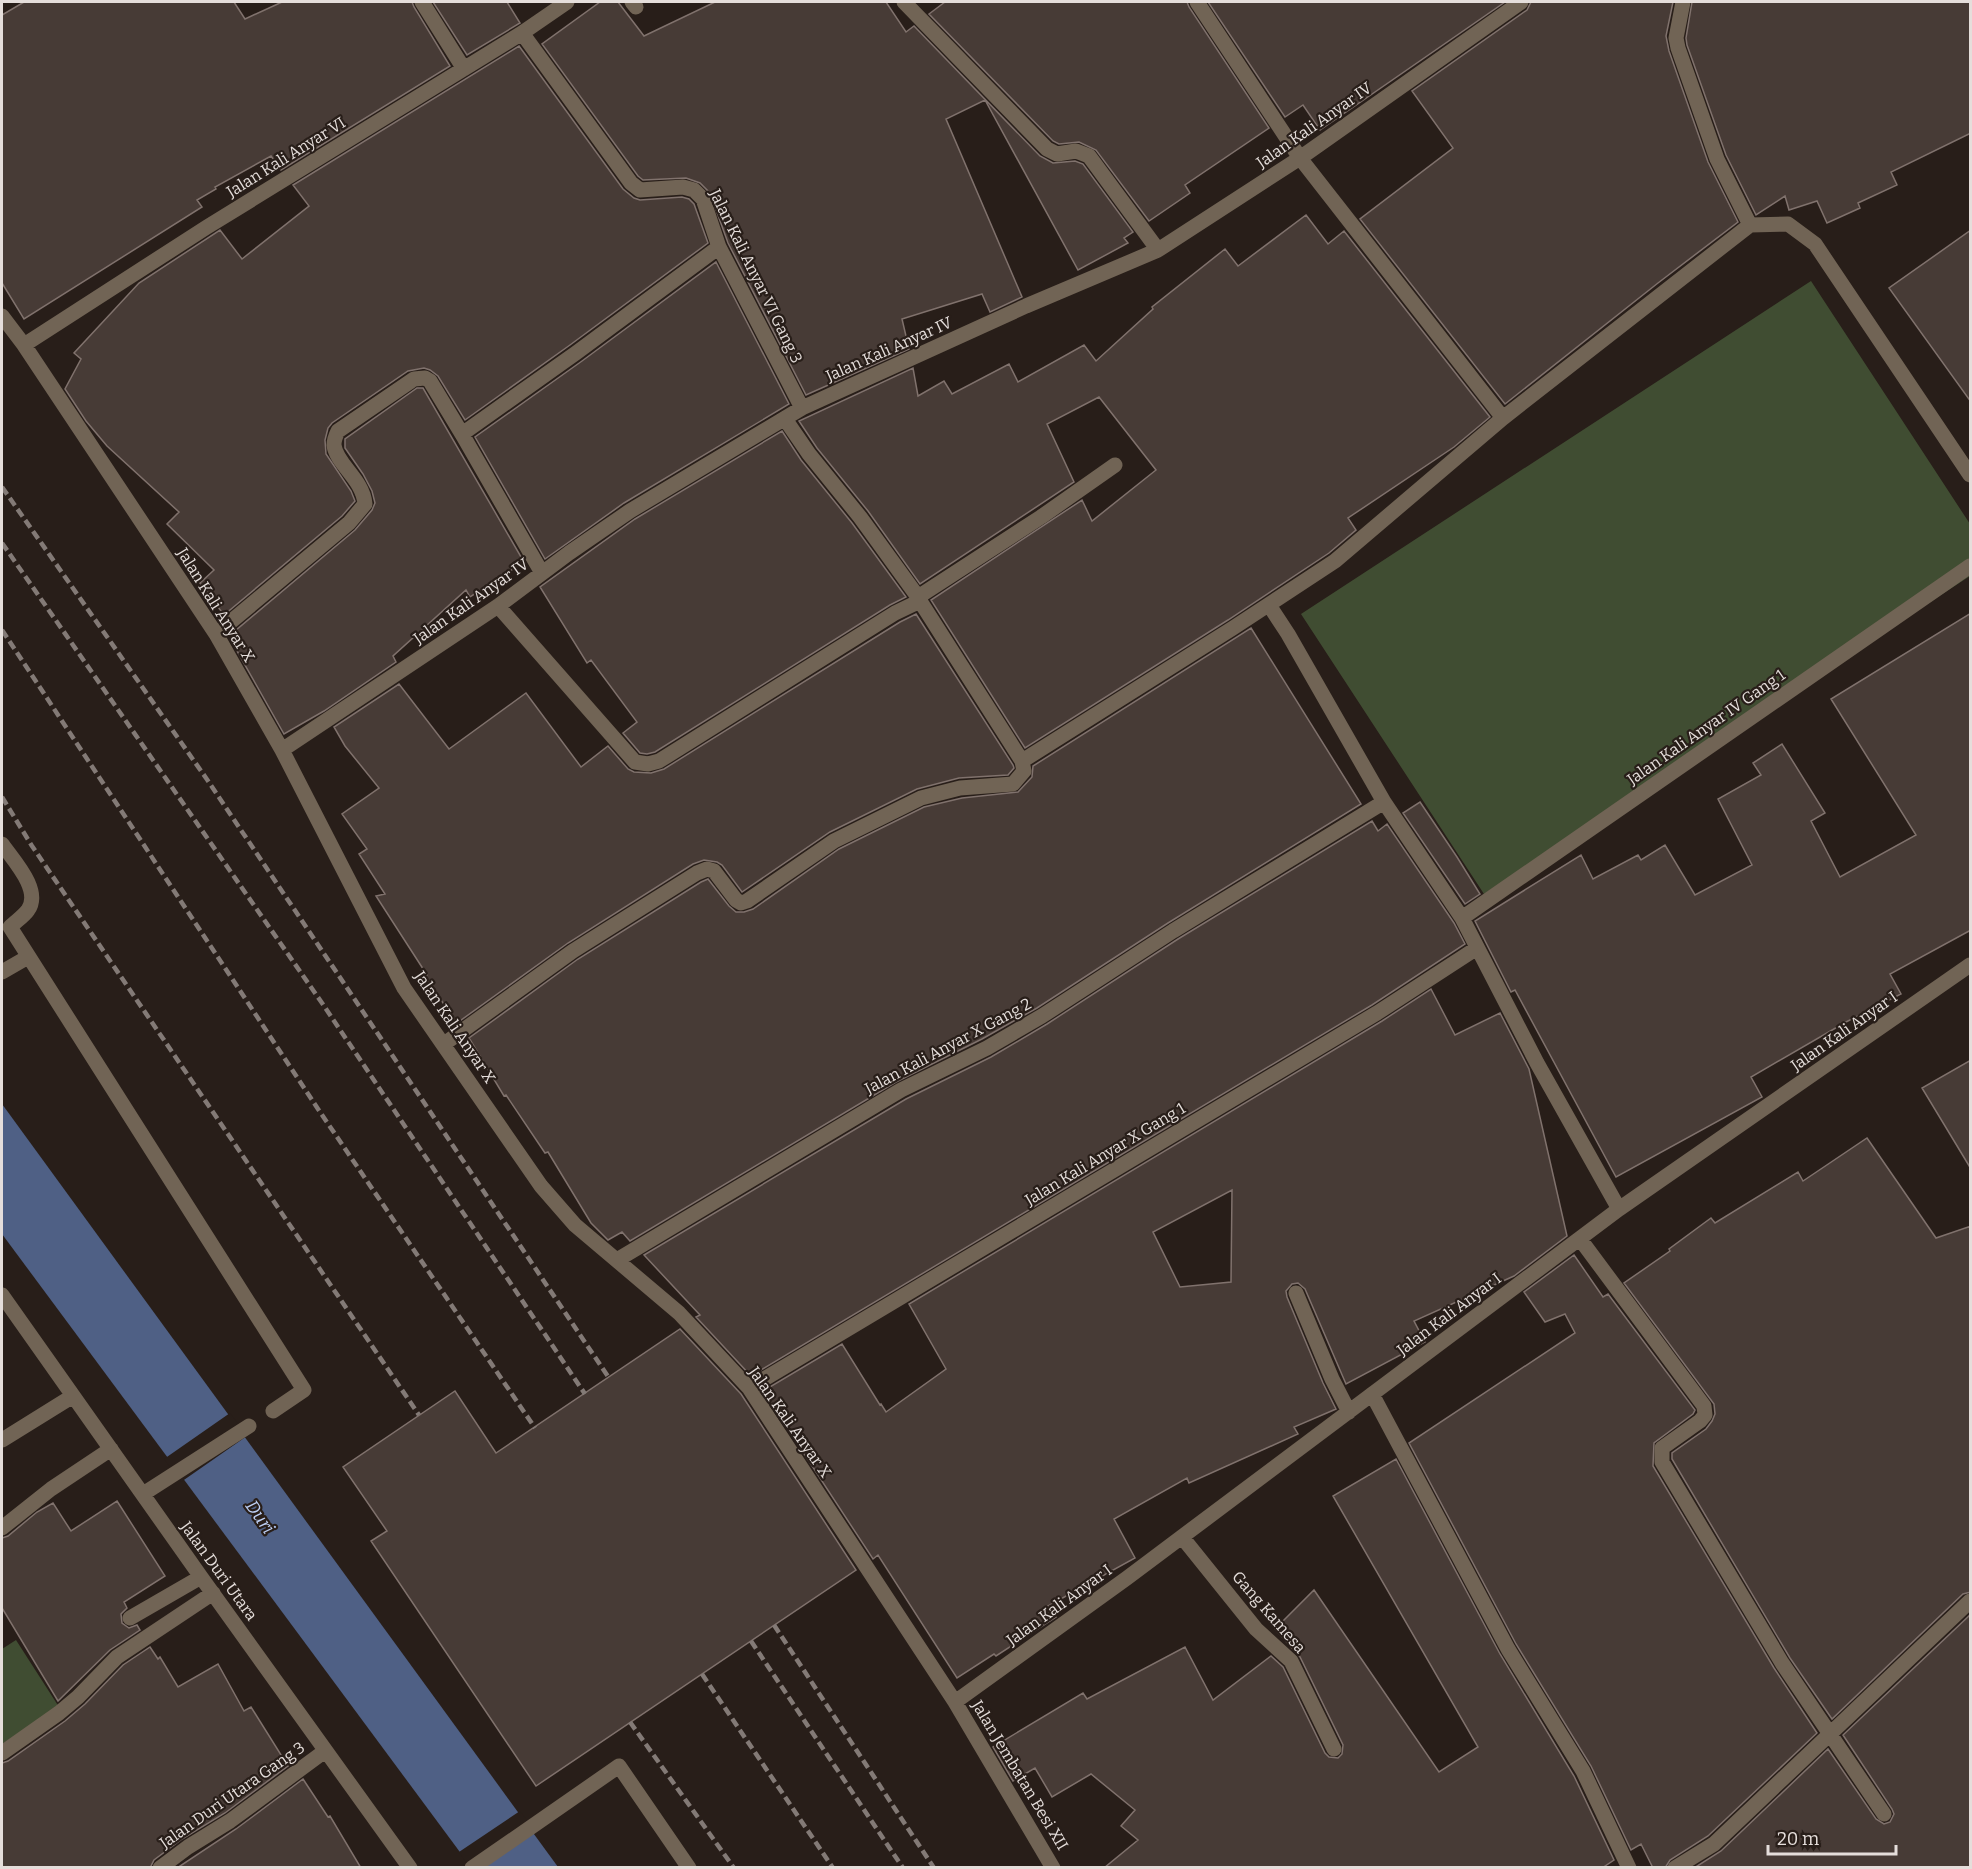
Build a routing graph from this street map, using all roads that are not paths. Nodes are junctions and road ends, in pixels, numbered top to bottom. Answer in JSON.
{"nodes":[{"id":1,"x":422,"y":2,"type":"edge"},
{"id":2,"x":567,"y":2,"type":"edge"},
{"id":3,"x":904,"y":2,"type":"edge"},
{"id":4,"x":1197,"y":2,"type":"edge"},
{"id":5,"x":1521,"y":2,"type":"edge"},
{"id":6,"x":1683,"y":2,"type":"edge"},
{"id":7,"x":522,"y":33,"type":"junction"},
{"id":8,"x":464,"y":69,"type":"junction"},
{"id":9,"x":1300,"y":158,"type":"junction"},
{"id":10,"x":1750,"y":225,"type":"junction"},
{"id":11,"x":719,"y":247,"type":"junction"},
{"id":12,"x":1158,"y":250,"type":"junction"},
{"id":13,"x":2,"y":316,"type":"edge"},
{"id":14,"x":24,"y":345,"type":"junction"},
{"id":15,"x":802,"y":408,"type":"junction"},
{"id":16,"x":1503,"y":418,"type":"junction"},
{"id":17,"x":785,"y":419,"type":"junction"},
{"id":18,"x":462,"y":434,"type":"junction"},
{"id":19,"x":1115,"y":465,"type":"dead end"},
{"id":20,"x":1971,"y":475,"type":"edge"},
{"id":21,"x":1971,"y":566,"type":"edge"},
{"id":22,"x":542,"y":573,"type":"junction"},
{"id":23,"x":919,"y":599,"type":"junction"},
{"id":24,"x":1269,"y":605,"type":"junction"},
{"id":25,"x":498,"y":606,"type":"junction"},
{"id":26,"x":216,"y":634,"type":"junction"},
{"id":27,"x":282,"y":750,"type":"junction"},
{"id":28,"x":1022,"y":761,"type":"junction"},
{"id":29,"x":1384,"y":802,"type":"junction"},
{"id":30,"x":2,"y":844,"type":"edge"},
{"id":31,"x":1462,"y":918,"type":"junction"},
{"id":32,"x":6,"y":928,"type":"edge"},
{"id":33,"x":1477,"y":948,"type":"junction"},
{"id":34,"x":28,"y":957,"type":"junction"},
{"id":35,"x":1971,"y":965,"type":"edge"},
{"id":36,"x":3,"y":970,"type":"edge"},
{"id":37,"x":444,"y":1044,"type":"junction"},
{"id":38,"x":1618,"y":1209,"type":"junction"},
{"id":39,"x":1580,"y":1239,"type":"junction"},
{"id":40,"x":617,"y":1260,"type":"junction"},
{"id":41,"x":1296,"y":1293,"type":"dead end"},
{"id":42,"x":2,"y":1295,"type":"edge"},
{"id":43,"x":749,"y":1388,"type":"junction"},
{"id":44,"x":1372,"y":1394,"type":"junction"},
{"id":45,"x":73,"y":1396,"type":"junction"},
{"id":46,"x":273,"y":1411,"type":"dead end"},
{"id":47,"x":1349,"y":1412,"type":"junction"},
{"id":48,"x":249,"y":1426,"type":"dead end"},
{"id":49,"x":2,"y":1440,"type":"edge"},
{"id":50,"x":111,"y":1449,"type":"junction"},
{"id":51,"x":143,"y":1494,"type":"junction"},
{"id":52,"x":2,"y":1528,"type":"edge"},
{"id":53,"x":1182,"y":1537,"type":"junction"},
{"id":54,"x":201,"y":1577,"type":"junction"},
{"id":55,"x":213,"y":1593,"type":"junction"},
{"id":56,"x":1971,"y":1601,"type":"edge"},
{"id":57,"x":130,"y":1618,"type":"dead end"},
{"id":58,"x":955,"y":1702,"type":"junction"},
{"id":59,"x":1828,"y":1734,"type":"junction"},
{"id":60,"x":1334,"y":1749,"type":"dead end"},
{"id":61,"x":325,"y":1751,"type":"junction"},
{"id":62,"x":2,"y":1754,"type":"edge"},
{"id":63,"x":1884,"y":1814,"type":"dead end"},
{"id":64,"x":160,"y":1868,"type":"edge"},
{"id":65,"x":410,"y":1868,"type":"edge"},
{"id":66,"x":472,"y":1868,"type":"edge"},
{"id":67,"x":689,"y":1868,"type":"edge"},
{"id":68,"x":1053,"y":1868,"type":"edge"},
{"id":69,"x":1629,"y":1868,"type":"edge"},
{"id":70,"x":1675,"y":1868,"type":"edge"}],
"edges":[{"from":1,"to":8,"type":"street"},
{"from":2,"to":7,"type":"street","name":"Jalan Kali Anyar VI"},
{"from":3,"to":12,"type":"street"},
{"from":4,"to":9,"type":"street"},
{"from":5,"to":9,"type":"street","name":"Jalan Kali Anyar IV"},
{"from":6,"to":10,"type":"street"},
{"from":7,"to":8,"type":"street","name":"Jalan Kali Anyar VI"},
{"from":7,"to":11,"type":"street","name":"Jalan Kali Anyar VI Gang 3"},
{"from":8,"to":14,"type":"street","name":"Jalan Kali Anyar VI"},
{"from":9,"to":12,"type":"street","name":"Jalan Kali Anyar IV"},
{"from":9,"to":16,"type":"street"},
{"from":10,"to":16,"type":"street"},
{"from":10,"to":20,"type":"street"},
{"from":11,"to":15,"type":"street","name":"Jalan Kali Anyar VI Gang 3"},
{"from":11,"to":18,"type":"street"},
{"from":12,"to":15,"type":"street","name":"Jalan Kali Anyar IV"},
{"from":13,"to":14,"type":"street","name":"Jalan Kali Anyar X"},
{"from":14,"to":26,"type":"street","name":"Jalan Kali Anyar X"},
{"from":15,"to":17,"type":"street","name":"Jalan Kali Anyar IV"},
{"from":16,"to":24,"type":"street"},
{"from":17,"to":22,"type":"street","name":"Jalan Kali Anyar IV"},
{"from":17,"to":23,"type":"street"},
{"from":18,"to":22,"type":"street"},
{"from":18,"to":26,"type":"street"},
{"from":19,"to":23,"type":"street"},
{"from":21,"to":31,"type":"street","name":"Jalan Kali Anyar IV Gang 1"},
{"from":22,"to":25,"type":"street","name":"Jalan Kali Anyar IV"},
{"from":23,"to":25,"type":"street"},
{"from":23,"to":28,"type":"street"},
{"from":24,"to":28,"type":"street"},
{"from":24,"to":29,"type":"street"},
{"from":25,"to":27,"type":"street","name":"Jalan Kali Anyar IV"},
{"from":26,"to":27,"type":"street","name":"Jalan Kali Anyar X"},
{"from":27,"to":37,"type":"street","name":"Jalan Kali Anyar X"},
{"from":28,"to":37,"type":"street"},
{"from":29,"to":31,"type":"street"},
{"from":29,"to":40,"type":"street","name":"Jalan Kali Anyar X Gang 2"},
{"from":30,"to":32,"type":"street"},
{"from":31,"to":33,"type":"street"},
{"from":32,"to":34,"type":"street"},
{"from":33,"to":38,"type":"street"},
{"from":33,"to":43,"type":"street","name":"Jalan Kali Anyar X Gang 1"},
{"from":34,"to":36,"type":"street"},
{"from":34,"to":46,"type":"street"},
{"from":35,"to":38,"type":"street","name":"Jalan Kali Anyar I"},
{"from":37,"to":40,"type":"street","name":"Jalan Kali Anyar X"},
{"from":38,"to":39,"type":"street","name":"Jalan Kali Anyar I"},
{"from":39,"to":44,"type":"street","name":"Jalan Kali Anyar I"},
{"from":39,"to":59,"type":"street"},
{"from":40,"to":43,"type":"street","name":"Jalan Kali Anyar X"},
{"from":41,"to":47,"type":"street"},
{"from":42,"to":45,"type":"street","name":"Jalan Duri Utara"},
{"from":43,"to":58,"type":"street","name":"Jalan Kali Anyar X"},
{"from":44,"to":47,"type":"street","name":"Jalan Kali Anyar I"},
{"from":44,"to":69,"type":"street"},
{"from":45,"to":49,"type":"street"},
{"from":45,"to":50,"type":"street","name":"Jalan Duri Utara"},
{"from":47,"to":53,"type":"street","name":"Jalan Kali Anyar I"},
{"from":48,"to":51,"type":"street"},
{"from":50,"to":51,"type":"street","name":"Jalan Duri Utara"},
{"from":50,"to":52,"type":"street"},
{"from":51,"to":54,"type":"street","name":"Jalan Duri Utara"},
{"from":53,"to":58,"type":"street","name":"Jalan Kali Anyar I"},
{"from":53,"to":60,"type":"street","name":"Gang Kamesa"},
{"from":54,"to":55,"type":"street","name":"Jalan Duri Utara"},
{"from":54,"to":57,"type":"street"},
{"from":55,"to":61,"type":"street","name":"Jalan Duri Utara"},
{"from":55,"to":62,"type":"street"},
{"from":56,"to":59,"type":"street"},
{"from":58,"to":68,"type":"street","name":"Jalan Jembatan Besi XII"},
{"from":59,"to":63,"type":"street"},
{"from":59,"to":70,"type":"street"},
{"from":61,"to":64,"type":"street","name":"Jalan Duri Utara Gang 3"},
{"from":61,"to":65,"type":"street","name":"Jalan Duri Utara"},
{"from":66,"to":67,"type":"street"}]}
